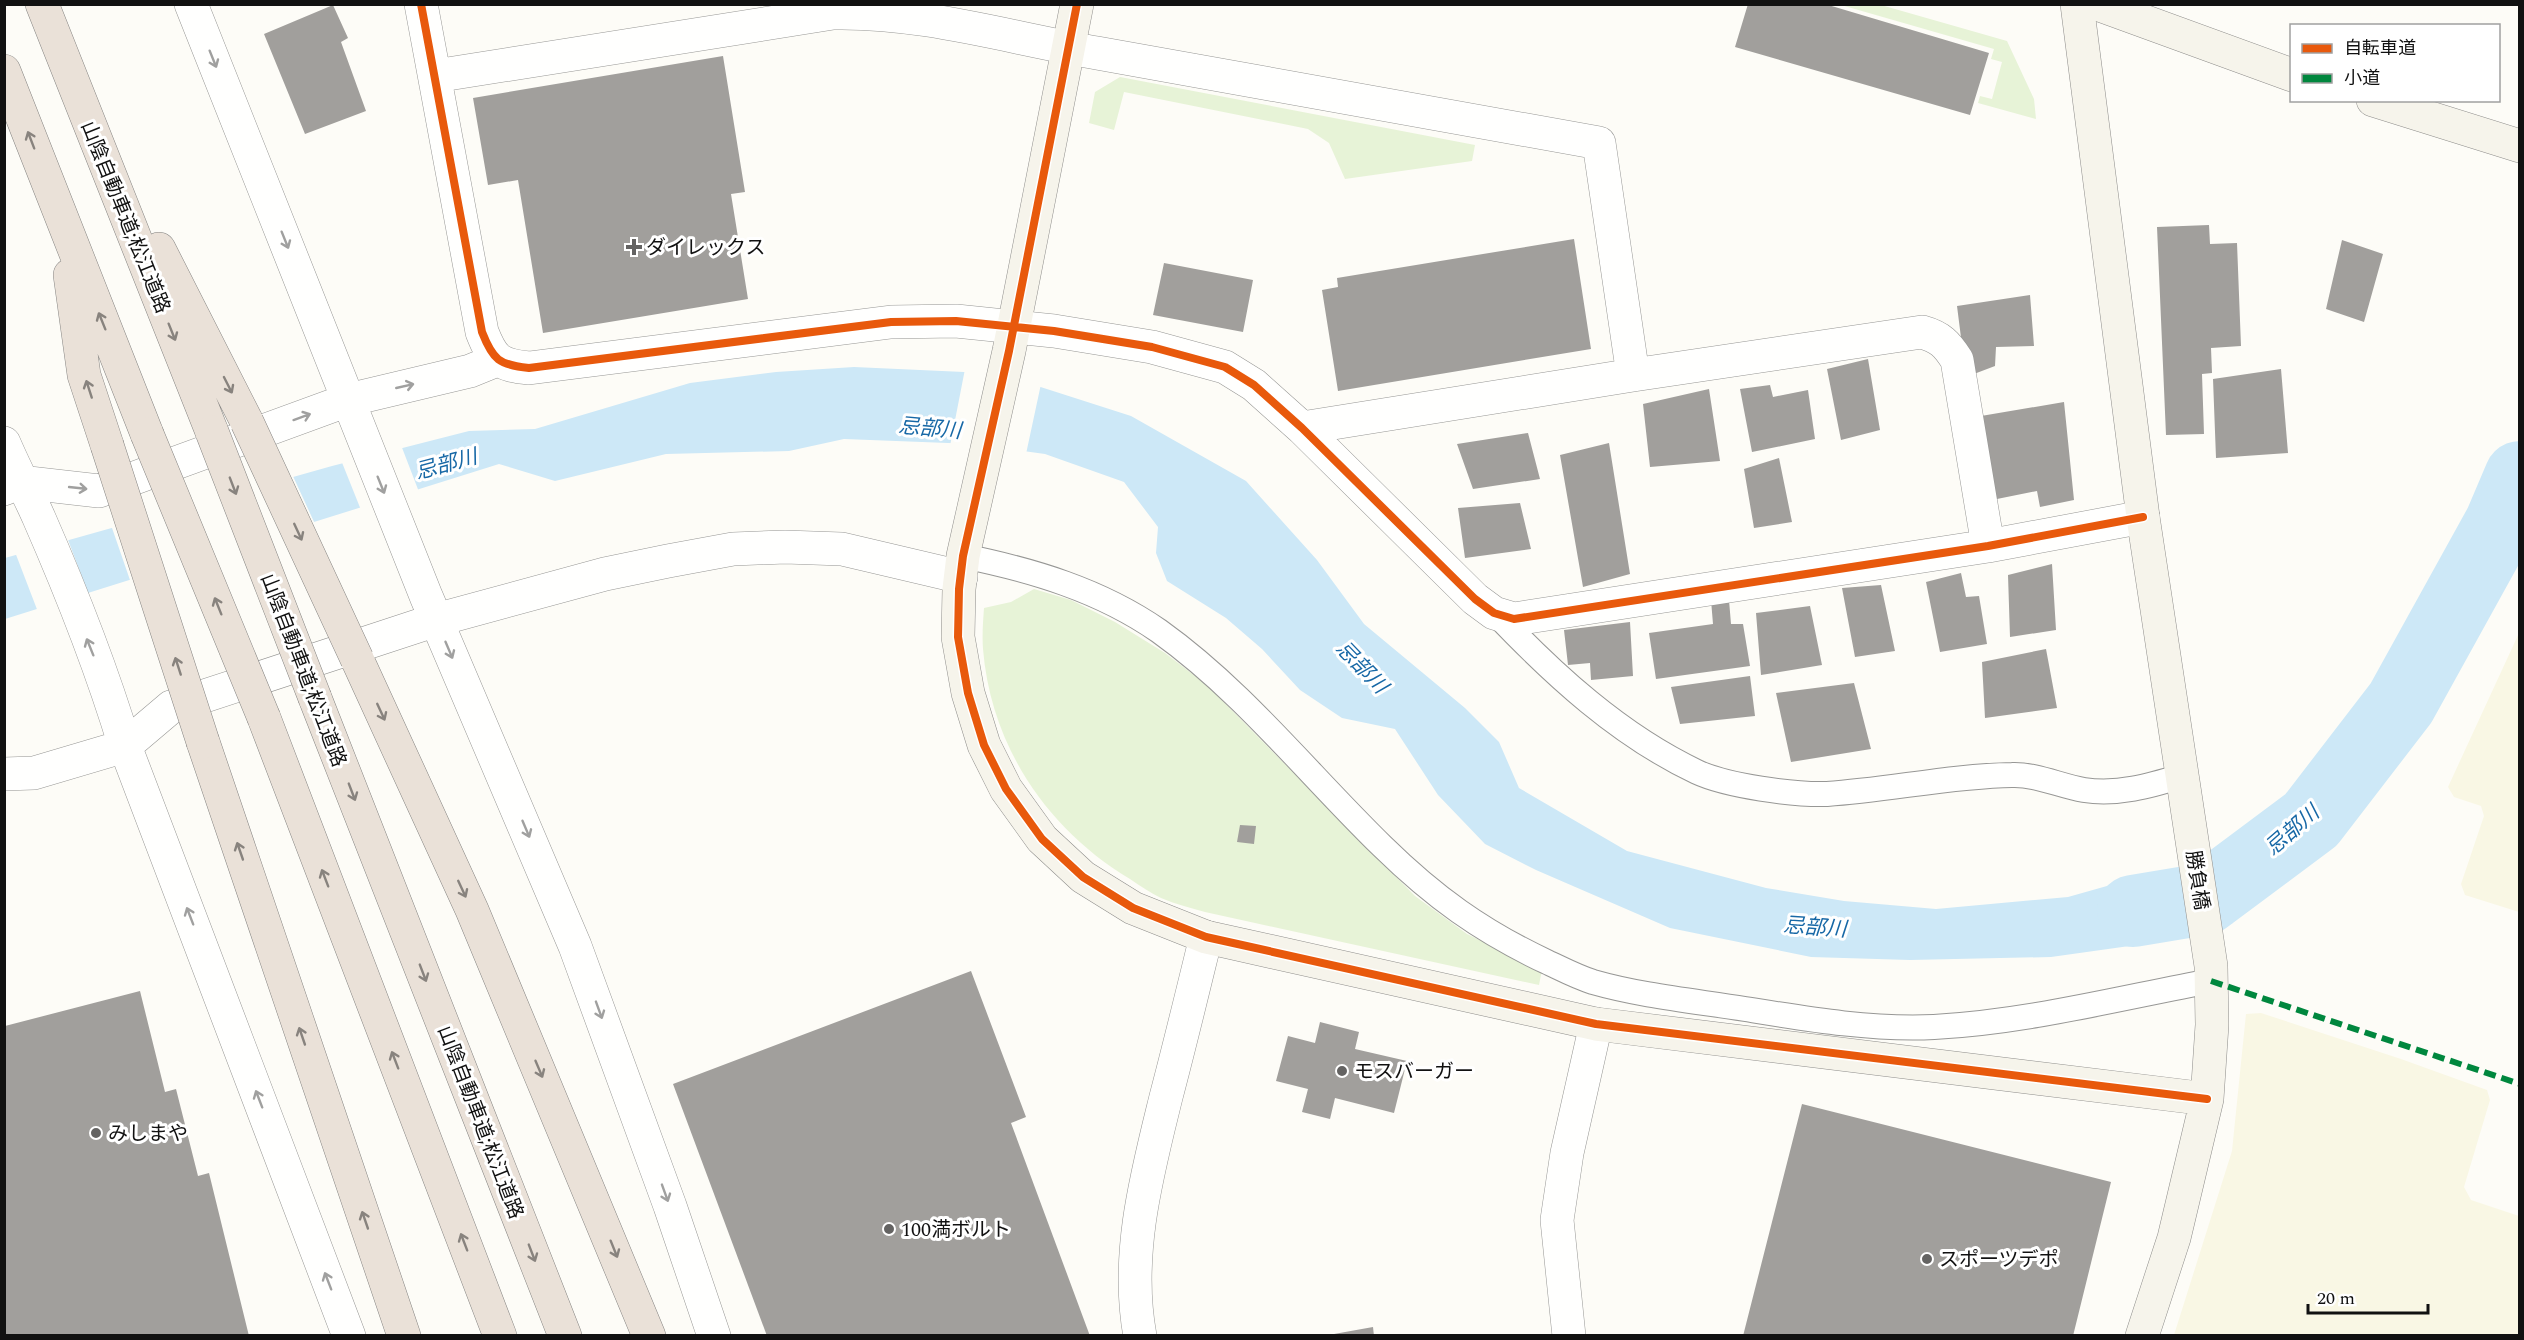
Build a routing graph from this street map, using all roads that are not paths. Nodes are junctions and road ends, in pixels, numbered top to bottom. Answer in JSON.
{"nodes":[{"id":1,"x":42,"y":4,"type":"edge"},
{"id":2,"x":191,"y":4,"type":"edge"},
{"id":3,"x":421,"y":4,"type":"edge"},
{"id":4,"x":1077,"y":4,"type":"edge"},
{"id":5,"x":2077,"y":4,"type":"edge"},
{"id":6,"x":2097,"y":4,"type":"edge"},
{"id":7,"x":1067,"y":48,"type":"junction"},
{"id":8,"x":60,"y":52,"type":"junction"},
{"id":9,"x":4,"y":71,"type":"edge"},
{"id":10,"x":2290,"y":74,"type":"edge"},
{"id":11,"x":435,"y":76,"type":"junction"},
{"id":12,"x":2379,"y":102,"type":"edge"},
{"id":13,"x":2520,"y":146,"type":"edge"},
{"id":14,"x":62,"y":221,"type":"junction"},
{"id":15,"x":1011,"y":339,"type":"junction"},
{"id":16,"x":497,"y":360,"type":"junction"},
{"id":17,"x":1633,"y":375,"type":"junction"},
{"id":18,"x":348,"y":400,"type":"junction"},
{"id":19,"x":1302,"y":428,"type":"junction"},
{"id":20,"x":4,"y":443,"type":"edge"},
{"id":21,"x":12,"y":485,"type":"edge"},
{"id":22,"x":2143,"y":517,"type":"junction"},
{"id":23,"x":1988,"y":546,"type":"junction"},
{"id":24,"x":963,"y":562,"type":"junction"},
{"id":25,"x":431,"y":608,"type":"junction"},
{"id":26,"x":1494,"y":613,"type":"junction"},
{"id":27,"x":125,"y":746,"type":"junction"},
{"id":28,"x":4,"y":774,"type":"edge"},
{"id":29,"x":2183,"y":785,"type":"junction"},
{"id":30,"x":1206,"y":937,"type":"junction"},
{"id":31,"x":2211,"y":973,"type":"junction"},
{"id":32,"x":1596,"y":1024,"type":"junction"},
{"id":33,"x":2207,"y":1099,"type":"junction"},
{"id":34,"x":349,"y":1335,"type":"edge"},
{"id":35,"x":404,"y":1335,"type":"edge"},
{"id":36,"x":500,"y":1335,"type":"edge"},
{"id":37,"x":565,"y":1335,"type":"edge"},
{"id":38,"x":649,"y":1335,"type":"edge"},
{"id":39,"x":714,"y":1335,"type":"edge"},
{"id":40,"x":1140,"y":1335,"type":"edge"},
{"id":41,"x":1569,"y":1335,"type":"edge"},
{"id":42,"x":2142,"y":1335,"type":"edge"}],
"edges":[{"from":1,"to":8,"type":"highway","name":"山陰自動車道;松江道路"},
{"from":2,"to":18,"type":"street","one_way":true},
{"from":3,"to":11,"type":"street"},
{"from":4,"to":7,"type":"street"},
{"from":5,"to":22,"type":"street","name":"勝負橋"},
{"from":6,"to":10,"type":"street"},
{"from":7,"to":11,"type":"street"},
{"from":7,"to":15,"type":"street"},
{"from":7,"to":17,"type":"street"},
{"from":8,"to":37,"type":"highway","name":"山陰自動車道;松江道路","one_way":true,"bridge":true},
{"from":8,"to":38,"type":"highway","one_way":true,"bridge":true},
{"from":14,"to":9,"type":"highway","one_way":true},
{"from":11,"to":16,"type":"street"},
{"from":12,"to":13,"type":"street"},
{"from":35,"to":14,"type":"highway","one_way":true,"bridge":true},
{"from":36,"to":14,"type":"highway","one_way":true,"bridge":true},
{"from":15,"to":16,"type":"street"},
{"from":15,"to":19,"type":"street"},
{"from":15,"to":24,"type":"street"},
{"from":18,"to":16,"type":"street","one_way":true},
{"from":17,"to":19,"type":"street"},
{"from":17,"to":23,"type":"street"},
{"from":21,"to":18,"type":"street","one_way":true},
{"from":18,"to":25,"type":"street","one_way":true},
{"from":19,"to":26,"type":"street"},
{"from":20,"to":21,"type":"street"},
{"from":27,"to":21,"type":"street","one_way":true},
{"from":22,"to":23,"type":"street"},
{"from":22,"to":29,"type":"street","name":"勝負橋"},
{"from":23,"to":26,"type":"street"},
{"from":24,"to":25,"type":"street"},
{"from":24,"to":30,"type":"street"},
{"from":24,"to":31,"type":"lane"},
{"from":25,"to":27,"type":"street"},
{"from":25,"to":39,"type":"street","one_way":true},
{"from":26,"to":29,"type":"lane"},
{"from":27,"to":28,"type":"street"},
{"from":34,"to":27,"type":"street","one_way":true},
{"from":29,"to":31,"type":"street","name":"勝負橋"},
{"from":30,"to":32,"type":"street"},
{"from":30,"to":40,"type":"street"},
{"from":31,"to":33,"type":"street","name":"勝負橋"},
{"from":32,"to":33,"type":"street"},
{"from":32,"to":41,"type":"street"},
{"from":33,"to":42,"type":"street","name":"勝負橋"}]}
